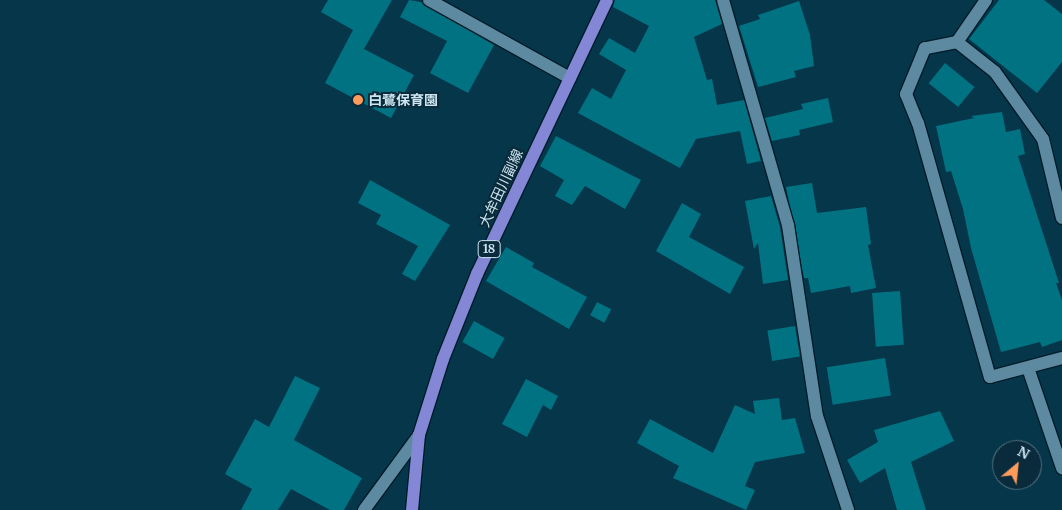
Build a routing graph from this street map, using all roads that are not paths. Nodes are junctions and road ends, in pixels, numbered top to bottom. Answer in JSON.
{"nodes":[{"id":1,"x":429,"y":0,"type":"edge"},
{"id":2,"x":606,"y":0,"type":"edge"},
{"id":3,"x":723,"y":0,"type":"edge"},
{"id":4,"x":986,"y":0,"type":"edge"},
{"id":5,"x":957,"y":42,"type":"junction"},
{"id":6,"x":570,"y":78,"type":"junction"},
{"id":7,"x":1062,"y":218,"type":"edge"},
{"id":8,"x":1062,"y":358,"type":"edge"},
{"id":9,"x":1028,"y":368,"type":"junction"},
{"id":10,"x":419,"y":435,"type":"junction"},
{"id":11,"x":1062,"y":468,"type":"edge"},
{"id":12,"x":364,"y":510,"type":"edge"},
{"id":13,"x":412,"y":510,"type":"edge"},
{"id":14,"x":848,"y":510,"type":"edge"}],
"edges":[{"from":1,"to":6,"type":"street"},
{"from":2,"to":6,"type":"main road","name":"大牟田川副線","number":"18"},
{"from":3,"to":14,"type":"street"},
{"from":4,"to":5,"type":"street"},
{"from":5,"to":7,"type":"street"},
{"from":5,"to":9,"type":"street"},
{"from":6,"to":10,"type":"main road","name":"大牟田川副線","number":"18"},
{"from":8,"to":9,"type":"street"},
{"from":9,"to":11,"type":"street"},
{"from":10,"to":12,"type":"street"},
{"from":10,"to":13,"type":"main road","name":"大牟田川副線","number":"18"}]}
